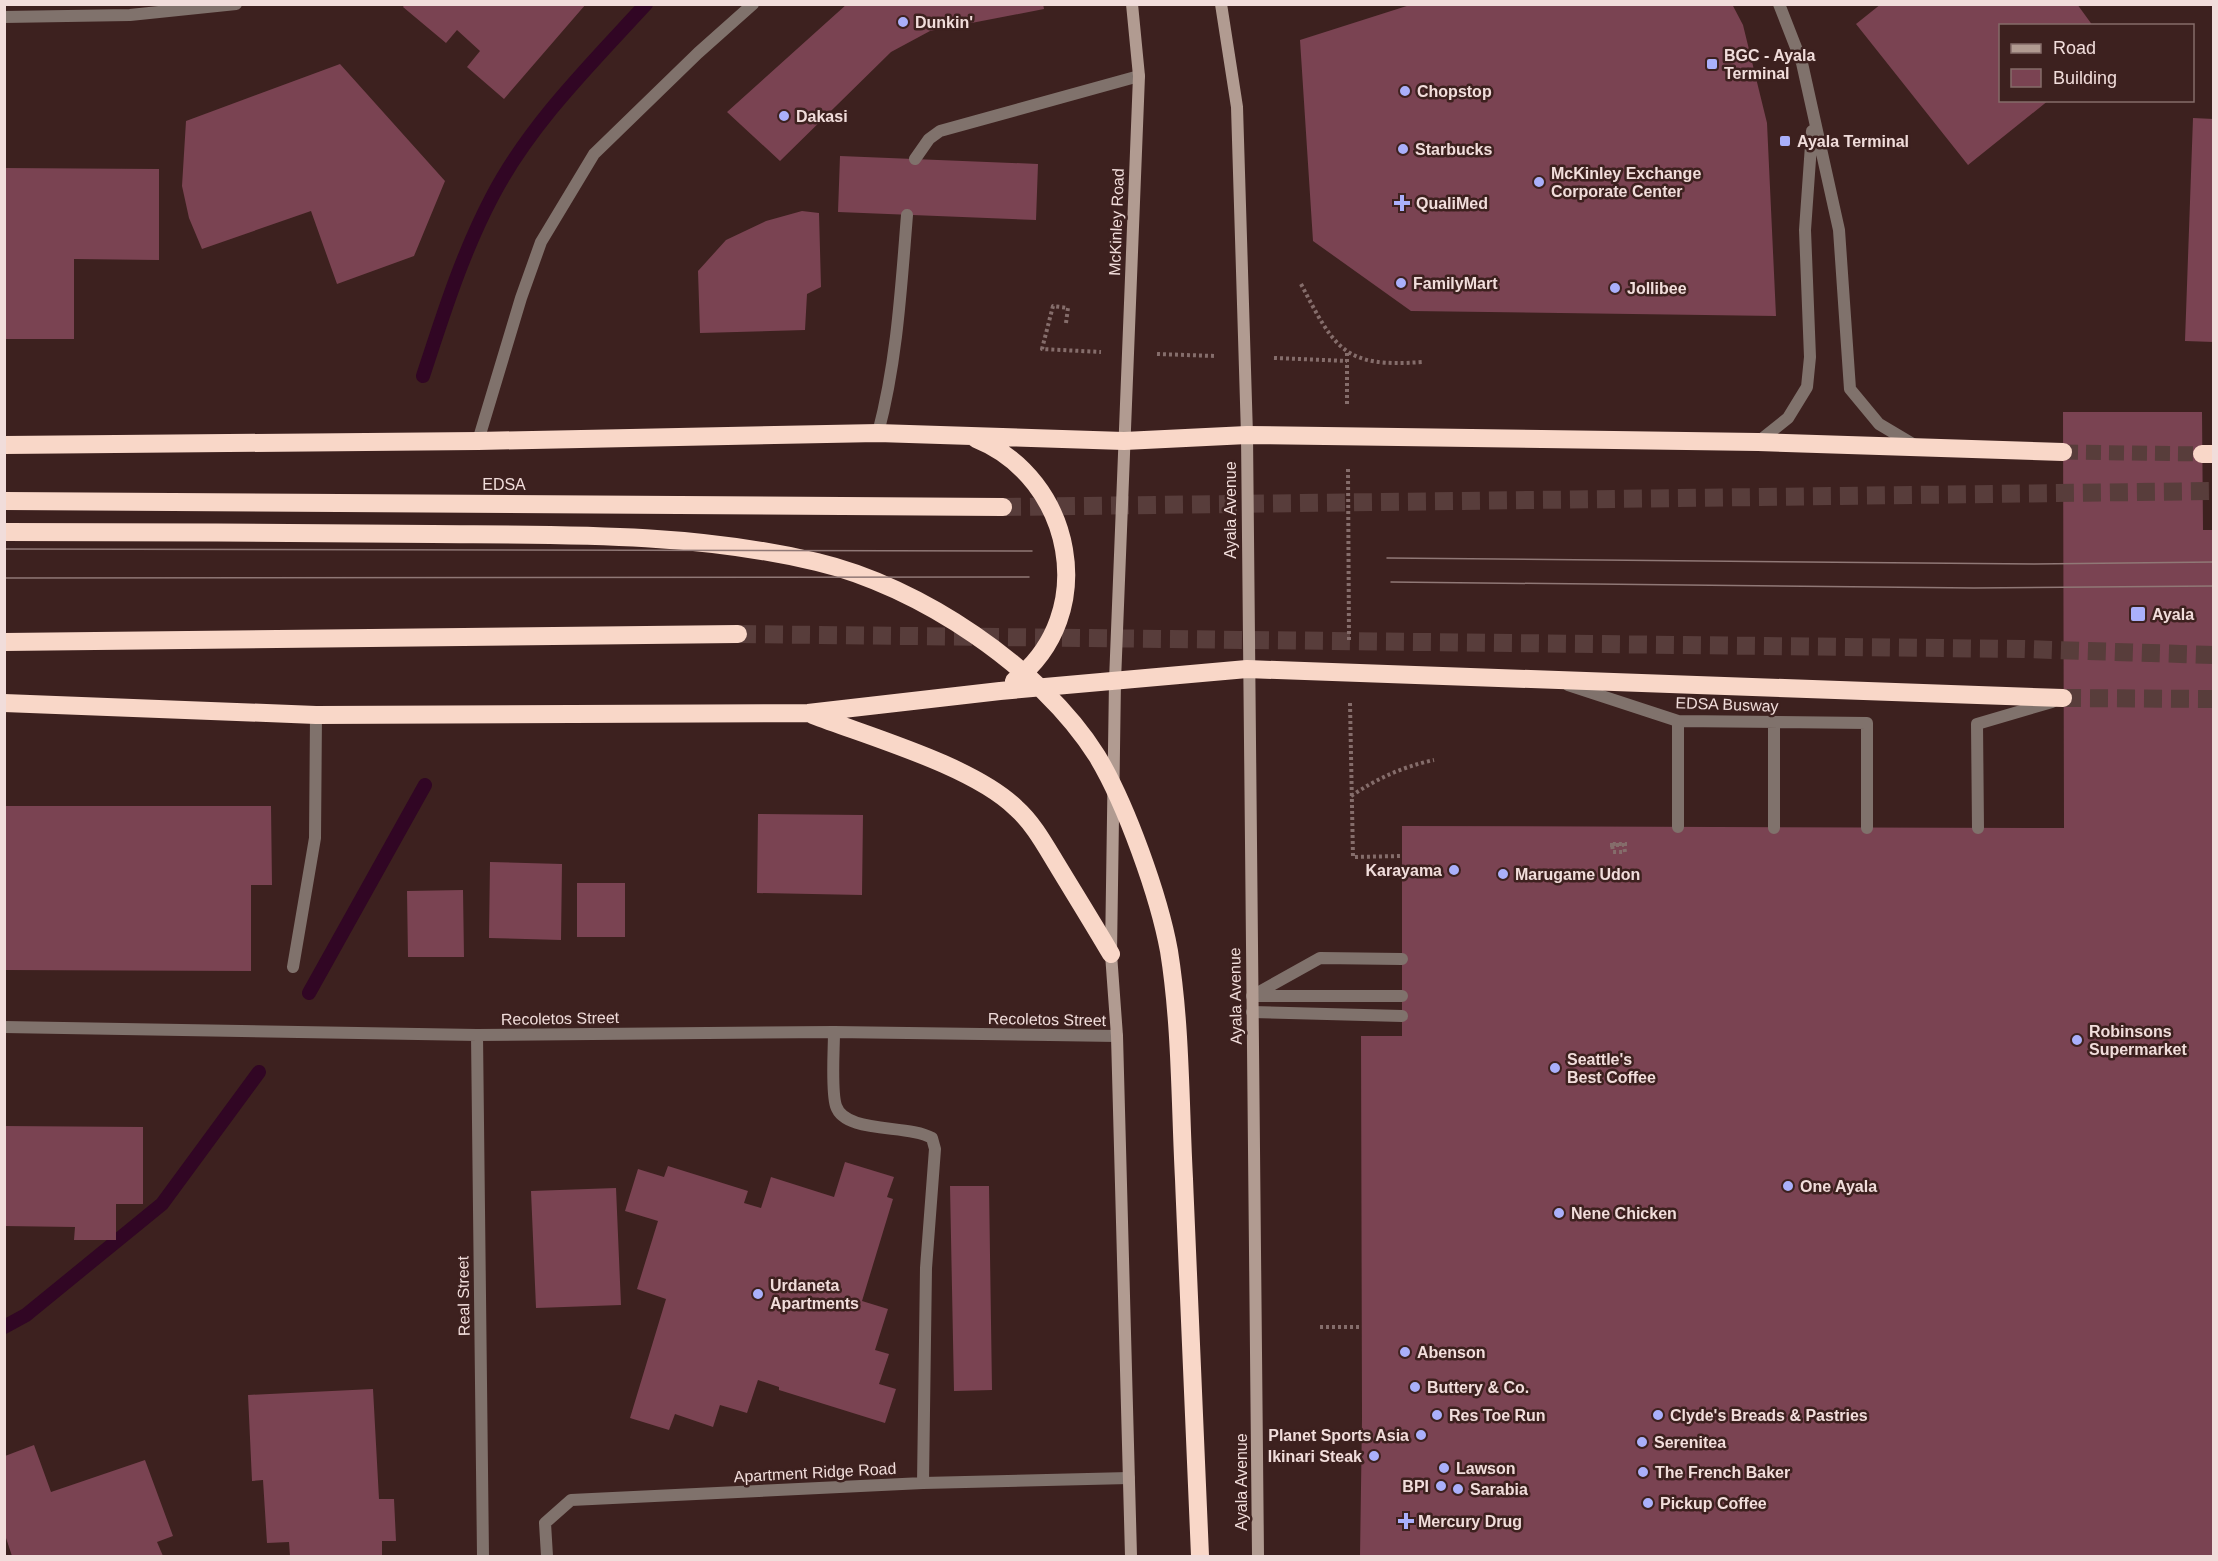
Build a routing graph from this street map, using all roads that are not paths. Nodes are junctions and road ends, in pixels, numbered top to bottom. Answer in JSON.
{"nodes":[{"id":1,"x":236,"y":4,"type":"edge"},
{"id":2,"x":753,"y":4,"type":"edge"},
{"id":3,"x":1132,"y":4,"type":"edge"},
{"id":4,"x":1221,"y":4,"type":"edge"},
{"id":5,"x":1779,"y":4,"type":"edge"},
{"id":6,"x":4,"y":17,"type":"edge"},
{"id":7,"x":1139,"y":76,"type":"junction"},
{"id":8,"x":1813,"y":118,"type":"junction"},
{"id":9,"x":915,"y":159,"type":"dead end"},
{"id":10,"x":907,"y":215,"type":"dead end"},
{"id":11,"x":878,"y":433,"type":"junction"},
{"id":12,"x":965,"y":434,"type":"junction"},
{"id":13,"x":1247,"y":435,"type":"junction"},
{"id":14,"x":478,"y":441,"type":"junction"},
{"id":15,"x":1124,"y":441,"type":"junction"},
{"id":16,"x":1758,"y":442,"type":"junction"},
{"id":17,"x":4,"y":445,"type":"edge"},
{"id":18,"x":1919,"y":448,"type":"junction"},
{"id":19,"x":2063,"y":452,"type":"tunnel mouth"},
{"id":20,"x":4,"y":501,"type":"edge"},
{"id":21,"x":1004,"y":507,"type":"tunnel mouth"},
{"id":22,"x":4,"y":531,"type":"edge"},
{"id":23,"x":738,"y":634,"type":"tunnel mouth"},
{"id":24,"x":4,"y":642,"type":"edge"},
{"id":25,"x":1247,"y":669,"type":"junction"},
{"id":26,"x":1115,"y":681,"type":"junction"},
{"id":27,"x":1556,"y":681,"type":"junction"},
{"id":28,"x":1000,"y":691,"type":"junction"},
{"id":29,"x":2063,"y":699,"type":"joint"},
{"id":30,"x":4,"y":703,"type":"edge"},
{"id":31,"x":808,"y":713,"type":"junction"},
{"id":32,"x":316,"y":715,"type":"junction"},
{"id":33,"x":1678,"y":721,"type":"junction"},
{"id":34,"x":1774,"y":723,"type":"junction"},
{"id":35,"x":1678,"y":827,"type":"dead end"},
{"id":36,"x":1774,"y":828,"type":"dead end"},
{"id":37,"x":1867,"y":828,"type":"dead end"},
{"id":38,"x":1978,"y":828,"type":"dead end"},
{"id":39,"x":1111,"y":954,"type":"junction"},
{"id":40,"x":1402,"y":959,"type":"dead end"},
{"id":41,"x":293,"y":967,"type":"dead end"},
{"id":42,"x":1252,"y":996,"type":"junction"},
{"id":43,"x":1402,"y":996,"type":"dead end"},
{"id":44,"x":1252,"y":1012,"type":"junction"},
{"id":45,"x":1402,"y":1016,"type":"dead end"},
{"id":46,"x":4,"y":1027,"type":"edge"},
{"id":47,"x":834,"y":1032,"type":"junction"},
{"id":48,"x":477,"y":1035,"type":"junction"},
{"id":49,"x":1117,"y":1036,"type":"junction"},
{"id":50,"x":1129,"y":1478,"type":"junction"},
{"id":51,"x":923,"y":1483,"type":"junction"},
{"id":52,"x":483,"y":1557,"type":"edge"},
{"id":53,"x":547,"y":1557,"type":"edge"},
{"id":54,"x":1131,"y":1557,"type":"edge"},
{"id":55,"x":1200,"y":1557,"type":"edge"},
{"id":56,"x":1258,"y":1557,"type":"edge"}],
"edges":[{"from":1,"to":6,"type":"street"},
{"from":2,"to":14,"type":"street"},
{"from":3,"to":7,"type":"main road","name":"McKinley Road"},
{"from":4,"to":13,"type":"main road"},
{"from":5,"to":8,"type":"street"},
{"from":7,"to":9,"type":"street"},
{"from":7,"to":15,"type":"main road","name":"McKinley Road"},
{"from":8,"to":16,"type":"street"},
{"from":8,"to":18,"type":"street"},
{"from":10,"to":11,"type":"street"},
{"from":11,"to":12,"type":"highway"},
{"from":11,"to":14,"type":"highway"},
{"from":12,"to":15,"type":"highway"},
{"from":12,"to":28,"type":"highway"},
{"from":13,"to":15,"type":"highway"},
{"from":13,"to":16,"type":"highway"},
{"from":13,"to":25,"type":"main road","name":"Ayala Avenue"},
{"from":14,"to":17,"type":"highway"},
{"from":15,"to":26,"type":"main road"},
{"from":16,"to":18,"type":"highway"},
{"from":18,"to":19,"type":"highway"},
{"from":20,"to":21,"type":"highway","name":"EDSA"},
{"from":22,"to":55,"type":"highway"},
{"from":23,"to":24,"type":"highway"},
{"from":25,"to":26,"type":"highway"},
{"from":25,"to":27,"type":"highway"},
{"from":25,"to":42,"type":"main road","name":"Ayala Avenue"},
{"from":26,"to":28,"type":"highway"},
{"from":26,"to":39,"type":"main road"},
{"from":27,"to":29,"type":"highway"},
{"from":27,"to":33,"type":"street","name":"EDSA Busway"},
{"from":28,"to":31,"type":"highway"},
{"from":29,"to":38,"type":"street"},
{"from":30,"to":32,"type":"highway"},
{"from":31,"to":32,"type":"highway"},
{"from":31,"to":39,"type":"highway"},
{"from":32,"to":41,"type":"street"},
{"from":33,"to":34,"type":"street","name":"EDSA Busway"},
{"from":33,"to":35,"type":"street"},
{"from":34,"to":36,"type":"street"},
{"from":34,"to":37,"type":"street","name":"EDSA Busway"},
{"from":39,"to":49,"type":"main road"},
{"from":40,"to":42,"type":"street"},
{"from":42,"to":43,"type":"street"},
{"from":42,"to":44,"type":"main road","name":"Ayala Avenue"},
{"from":44,"to":45,"type":"street"},
{"from":44,"to":56,"type":"main road","name":"Ayala Avenue"},
{"from":46,"to":48,"type":"street","name":"Recoletos Street"},
{"from":47,"to":48,"type":"street","name":"Recoletos Street"},
{"from":47,"to":49,"type":"street","name":"Recoletos Street"},
{"from":47,"to":51,"type":"street"},
{"from":48,"to":52,"type":"street","name":"Real Street"},
{"from":49,"to":50,"type":"main road"},
{"from":50,"to":51,"type":"street","name":"Apartment Ridge Road"},
{"from":50,"to":54,"type":"main road"},
{"from":51,"to":53,"type":"street","name":"Apartment Ridge Road"}]}
